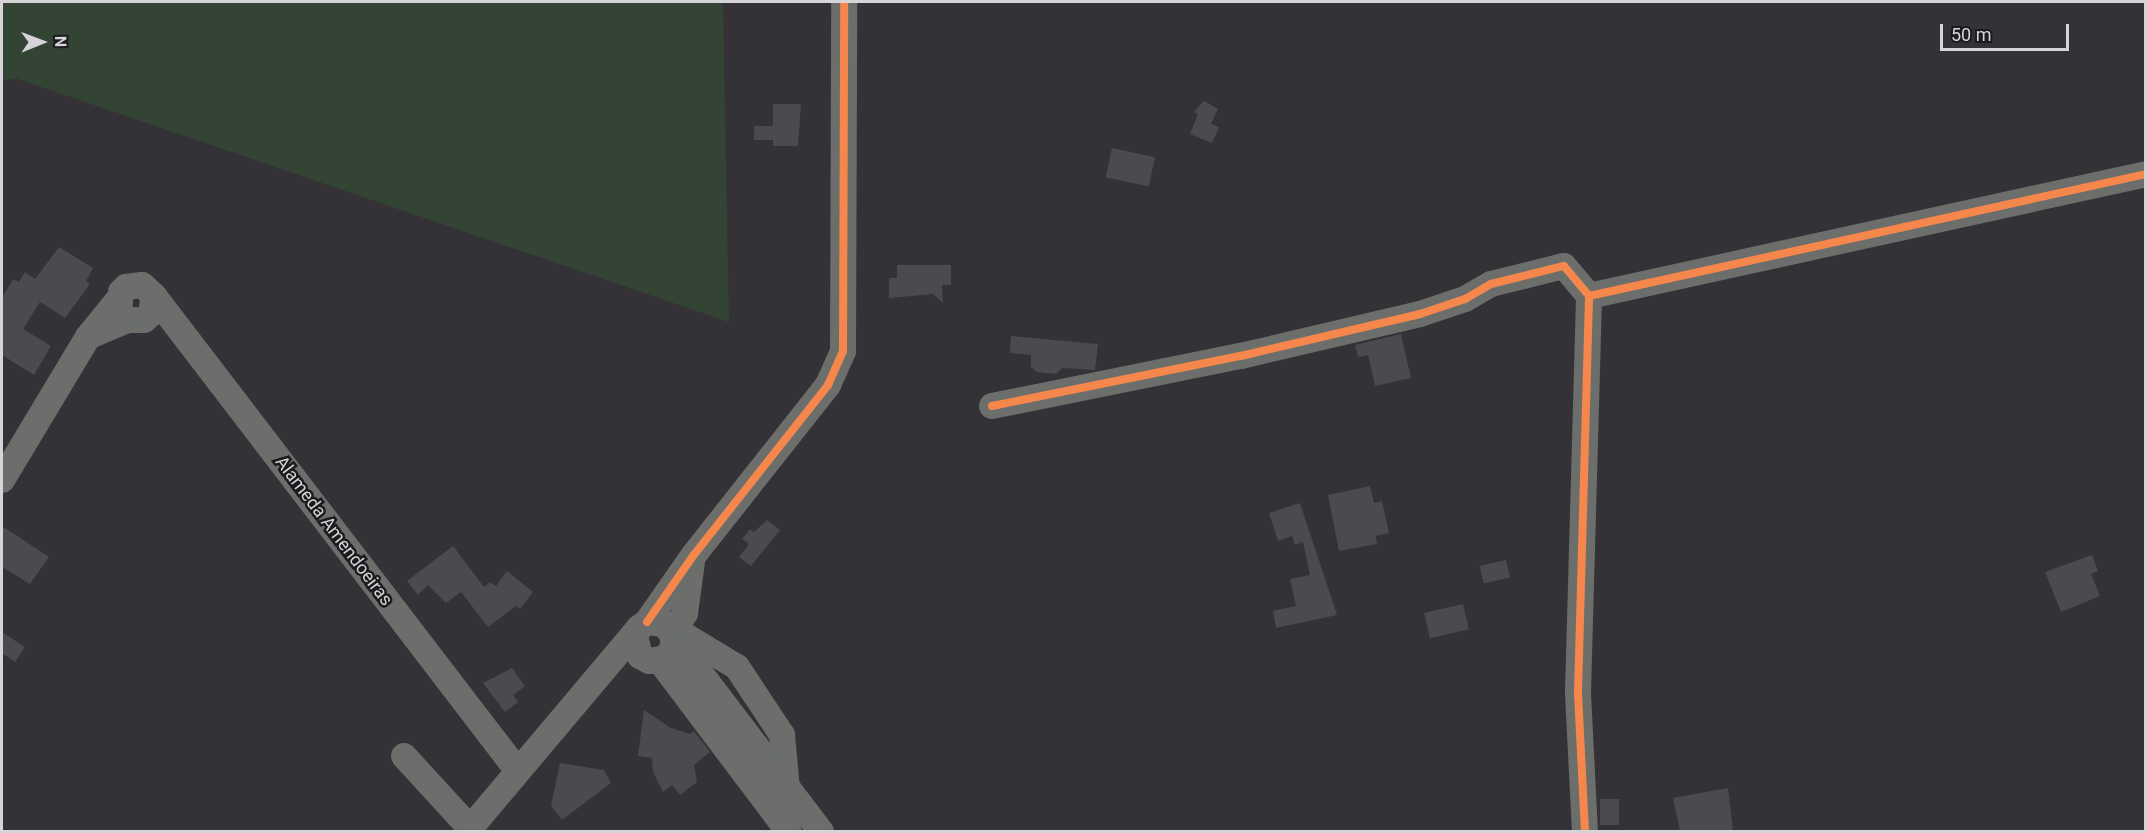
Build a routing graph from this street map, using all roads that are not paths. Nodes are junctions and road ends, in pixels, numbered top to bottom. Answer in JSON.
{"nodes":[{"id":1,"x":844,"y":2,"type":"edge"},
{"id":2,"x":2145,"y":174,"type":"edge"},
{"id":3,"x":1589,"y":296,"type":"junction"},
{"id":4,"x":127,"y":314,"type":"junction"},
{"id":5,"x":178,"y":327,"type":"junction"},
{"id":6,"x":992,"y":406,"type":"dead end"},
{"id":7,"x":2,"y":480,"type":"edge"},
{"id":8,"x":657,"y":642,"type":"junction"},
{"id":9,"x":404,"y":756,"type":"dead end"},
{"id":10,"x":756,"y":768,"type":"junction"},
{"id":11,"x":517,"y":770,"type":"junction"},
{"id":12,"x":787,"y":789,"type":"junction"},
{"id":13,"x":782,"y":822,"type":"edge"},
{"id":14,"x":468,"y":830,"type":"edge"},
{"id":15,"x":821,"y":831,"type":"edge"},
{"id":16,"x":1585,"y":831,"type":"edge"}],
"edges":[{"from":1,"to":8,"type":"street"},
{"from":2,"to":3,"type":"street"},
{"from":3,"to":6,"type":"street"},
{"from":3,"to":16,"type":"street"},
{"from":4,"to":5,"type":"street"},
{"from":4,"to":5,"type":"street","name":"Alameda Amendoeiras"},
{"from":4,"to":7,"type":"street"},
{"from":5,"to":11,"type":"street","name":"Alameda Amendoeiras"},
{"from":8,"to":10,"type":"street"},
{"from":8,"to":11,"type":"street"},
{"from":8,"to":12,"type":"street"},
{"from":9,"to":14,"type":"street"},
{"from":10,"to":12,"type":"street"},
{"from":10,"to":13,"type":"street"},
{"from":11,"to":14,"type":"street"},
{"from":12,"to":13,"type":"street"},
{"from":12,"to":15,"type":"street"}]}
